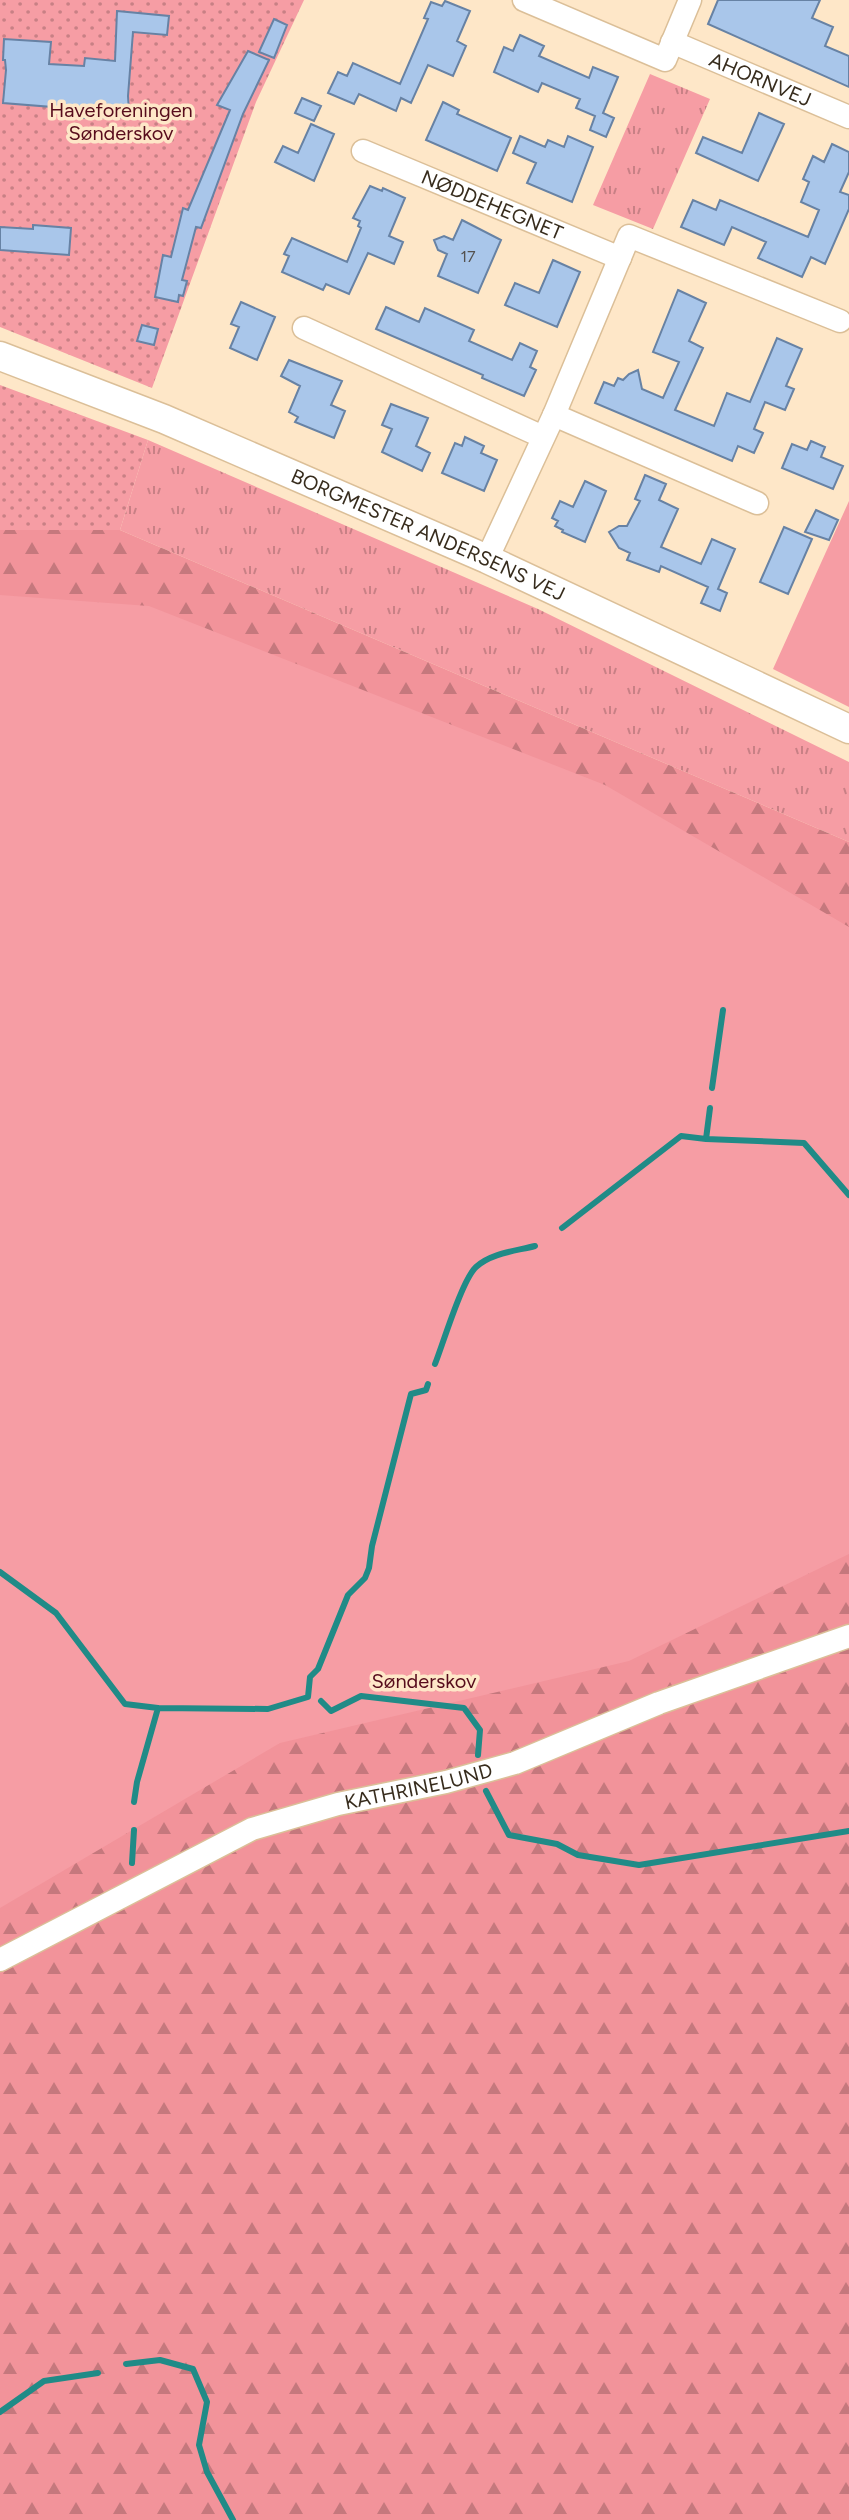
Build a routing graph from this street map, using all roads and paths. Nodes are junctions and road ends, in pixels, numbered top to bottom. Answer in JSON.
{"nodes":[{"id":1,"x":524,"y":0,"type":"edge"},
{"id":2,"x":690,"y":0,"type":"edge"},
{"id":3,"x":672,"y":42,"type":"junction"},
{"id":4,"x":849,"y":117,"type":"edge"},
{"id":5,"x":363,"y":151,"type":"dead end"},
{"id":6,"x":620,"y":258,"type":"junction"},
{"id":7,"x":840,"y":321,"type":"dead end"},
{"id":8,"x":304,"y":328,"type":"dead end"},
{"id":9,"x":0,"y":356,"type":"edge"},
{"id":10,"x":554,"y":415,"type":"junction"},
{"id":11,"x":543,"y":437,"type":"junction"},
{"id":12,"x":757,"y":503,"type":"dead end"},
{"id":13,"x":487,"y":559,"type":"junction"},
{"id":14,"x":849,"y":729,"type":"edge"},
{"id":15,"x":849,"y":1636,"type":"edge"},
{"id":16,"x":0,"y":1960,"type":"edge"}],
"edges":[{"from":1,"to":3,"type":"street"},
{"from":2,"to":3,"type":"street"},
{"from":3,"to":4,"type":"street","name":"AHORNVEJ"},
{"from":5,"to":6,"type":"street","name":"NØDDEHEGNET"},
{"from":6,"to":7,"type":"street"},
{"from":6,"to":10,"type":"street"},
{"from":8,"to":11,"type":"street"},
{"from":9,"to":13,"type":"street","name":"BORGMESTER ANDERSENS VEJ"},
{"from":10,"to":11,"type":"street"},
{"from":10,"to":12,"type":"street"},
{"from":11,"to":13,"type":"street"},
{"from":13,"to":14,"type":"street","name":"BORGMESTER ANDERSENS VEJ"},
{"from":15,"to":16,"type":"street","name":"KATHRINELUND"}]}
